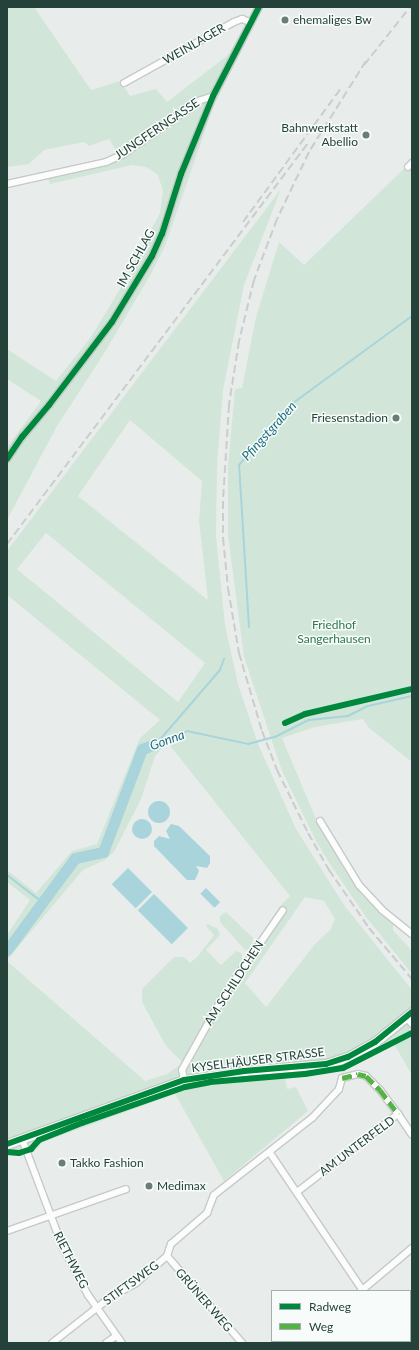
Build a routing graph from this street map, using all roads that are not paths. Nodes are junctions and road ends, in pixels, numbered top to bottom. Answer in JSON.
{"nodes":[{"id":1,"x":259,"y":7,"type":"edge"},
{"id":2,"x":250,"y":22,"type":"junction"},
{"id":3,"x":124,"y":83,"type":"dead end"},
{"id":4,"x":213,"y":96,"type":"junction"},
{"id":5,"x":7,"y":184,"type":"edge"},
{"id":6,"x":7,"y":459,"type":"edge"},
{"id":7,"x":320,"y":821,"type":"dead end"},
{"id":8,"x":283,"y":910,"type":"dead end"},
{"id":9,"x":412,"y":934,"type":"edge"},
{"id":10,"x":410,"y":1018,"type":"edge"},
{"id":11,"x":184,"y":1080,"type":"junction"},
{"id":12,"x":398,"y":1114,"type":"junction"},
{"id":13,"x":412,"y":1136,"type":"edge"},
{"id":14,"x":22,"y":1138,"type":"junction"},
{"id":15,"x":7,"y":1144,"type":"edge"},
{"id":16,"x":270,"y":1153,"type":"junction"},
{"id":17,"x":126,"y":1189,"type":"dead end"},
{"id":18,"x":297,"y":1192,"type":"junction"},
{"id":19,"x":50,"y":1216,"type":"junction"},
{"id":20,"x":7,"y":1231,"type":"edge"},
{"id":21,"x":412,"y":1248,"type":"edge"},
{"id":22,"x":167,"y":1256,"type":"junction"},
{"id":23,"x":361,"y":1290,"type":"edge"},
{"id":24,"x":363,"y":1290,"type":"edge"},
{"id":25,"x":97,"y":1308,"type":"junction"},
{"id":26,"x":116,"y":1336,"type":"junction"},
{"id":27,"x":52,"y":1343,"type":"edge"},
{"id":28,"x":106,"y":1343,"type":"edge"},
{"id":29,"x":122,"y":1343,"type":"edge"},
{"id":30,"x":242,"y":1343,"type":"edge"}],
"edges":[{"from":1,"to":2,"type":"street"},
{"from":2,"to":3,"type":"street","name":"WEINLAGER"},
{"from":2,"to":4,"type":"street","name":"IM SCHLAG"},
{"from":4,"to":5,"type":"street","name":"JUNGFERNGASSE"},
{"from":4,"to":6,"type":"street","name":"IM SCHLAG"},
{"from":7,"to":9,"type":"street"},
{"from":8,"to":11,"type":"street","name":"AM SCHILDCHEN"},
{"from":10,"to":11,"type":"main road","name":"KYSELHÄUSER STRASSE"},
{"from":11,"to":14,"type":"main road","name":"KYSELHÄUSER STRASSE"},
{"from":12,"to":13,"type":"street","name":"AM UNTERFELD"},
{"from":12,"to":16,"type":"street"},
{"from":12,"to":18,"type":"street","name":"AM UNTERFELD"},
{"from":14,"to":15,"type":"main road","name":"KYSELHÄUSER STRASSE"},
{"from":14,"to":19,"type":"street","name":"RIETHWEG"},
{"from":16,"to":18,"type":"street"},
{"from":16,"to":22,"type":"street","name":"STIFTSWEG"},
{"from":17,"to":19,"type":"street","name":"RIETHWEG"},
{"from":18,"to":23,"type":"street"},
{"from":19,"to":20,"type":"street","name":"RIETHWEG"},
{"from":19,"to":25,"type":"street","name":"RIETHWEG"},
{"from":21,"to":24,"type":"street"},
{"from":22,"to":25,"type":"street","name":"STIFTSWEG"},
{"from":22,"to":30,"type":"street","name":"GRÜNER WEG"},
{"from":25,"to":26,"type":"street","name":"RIETHWEG"},
{"from":25,"to":27,"type":"street","name":"STIFTSWEG"},
{"from":26,"to":28,"type":"street"},
{"from":26,"to":29,"type":"street","name":"RIETHWEG"}]}
